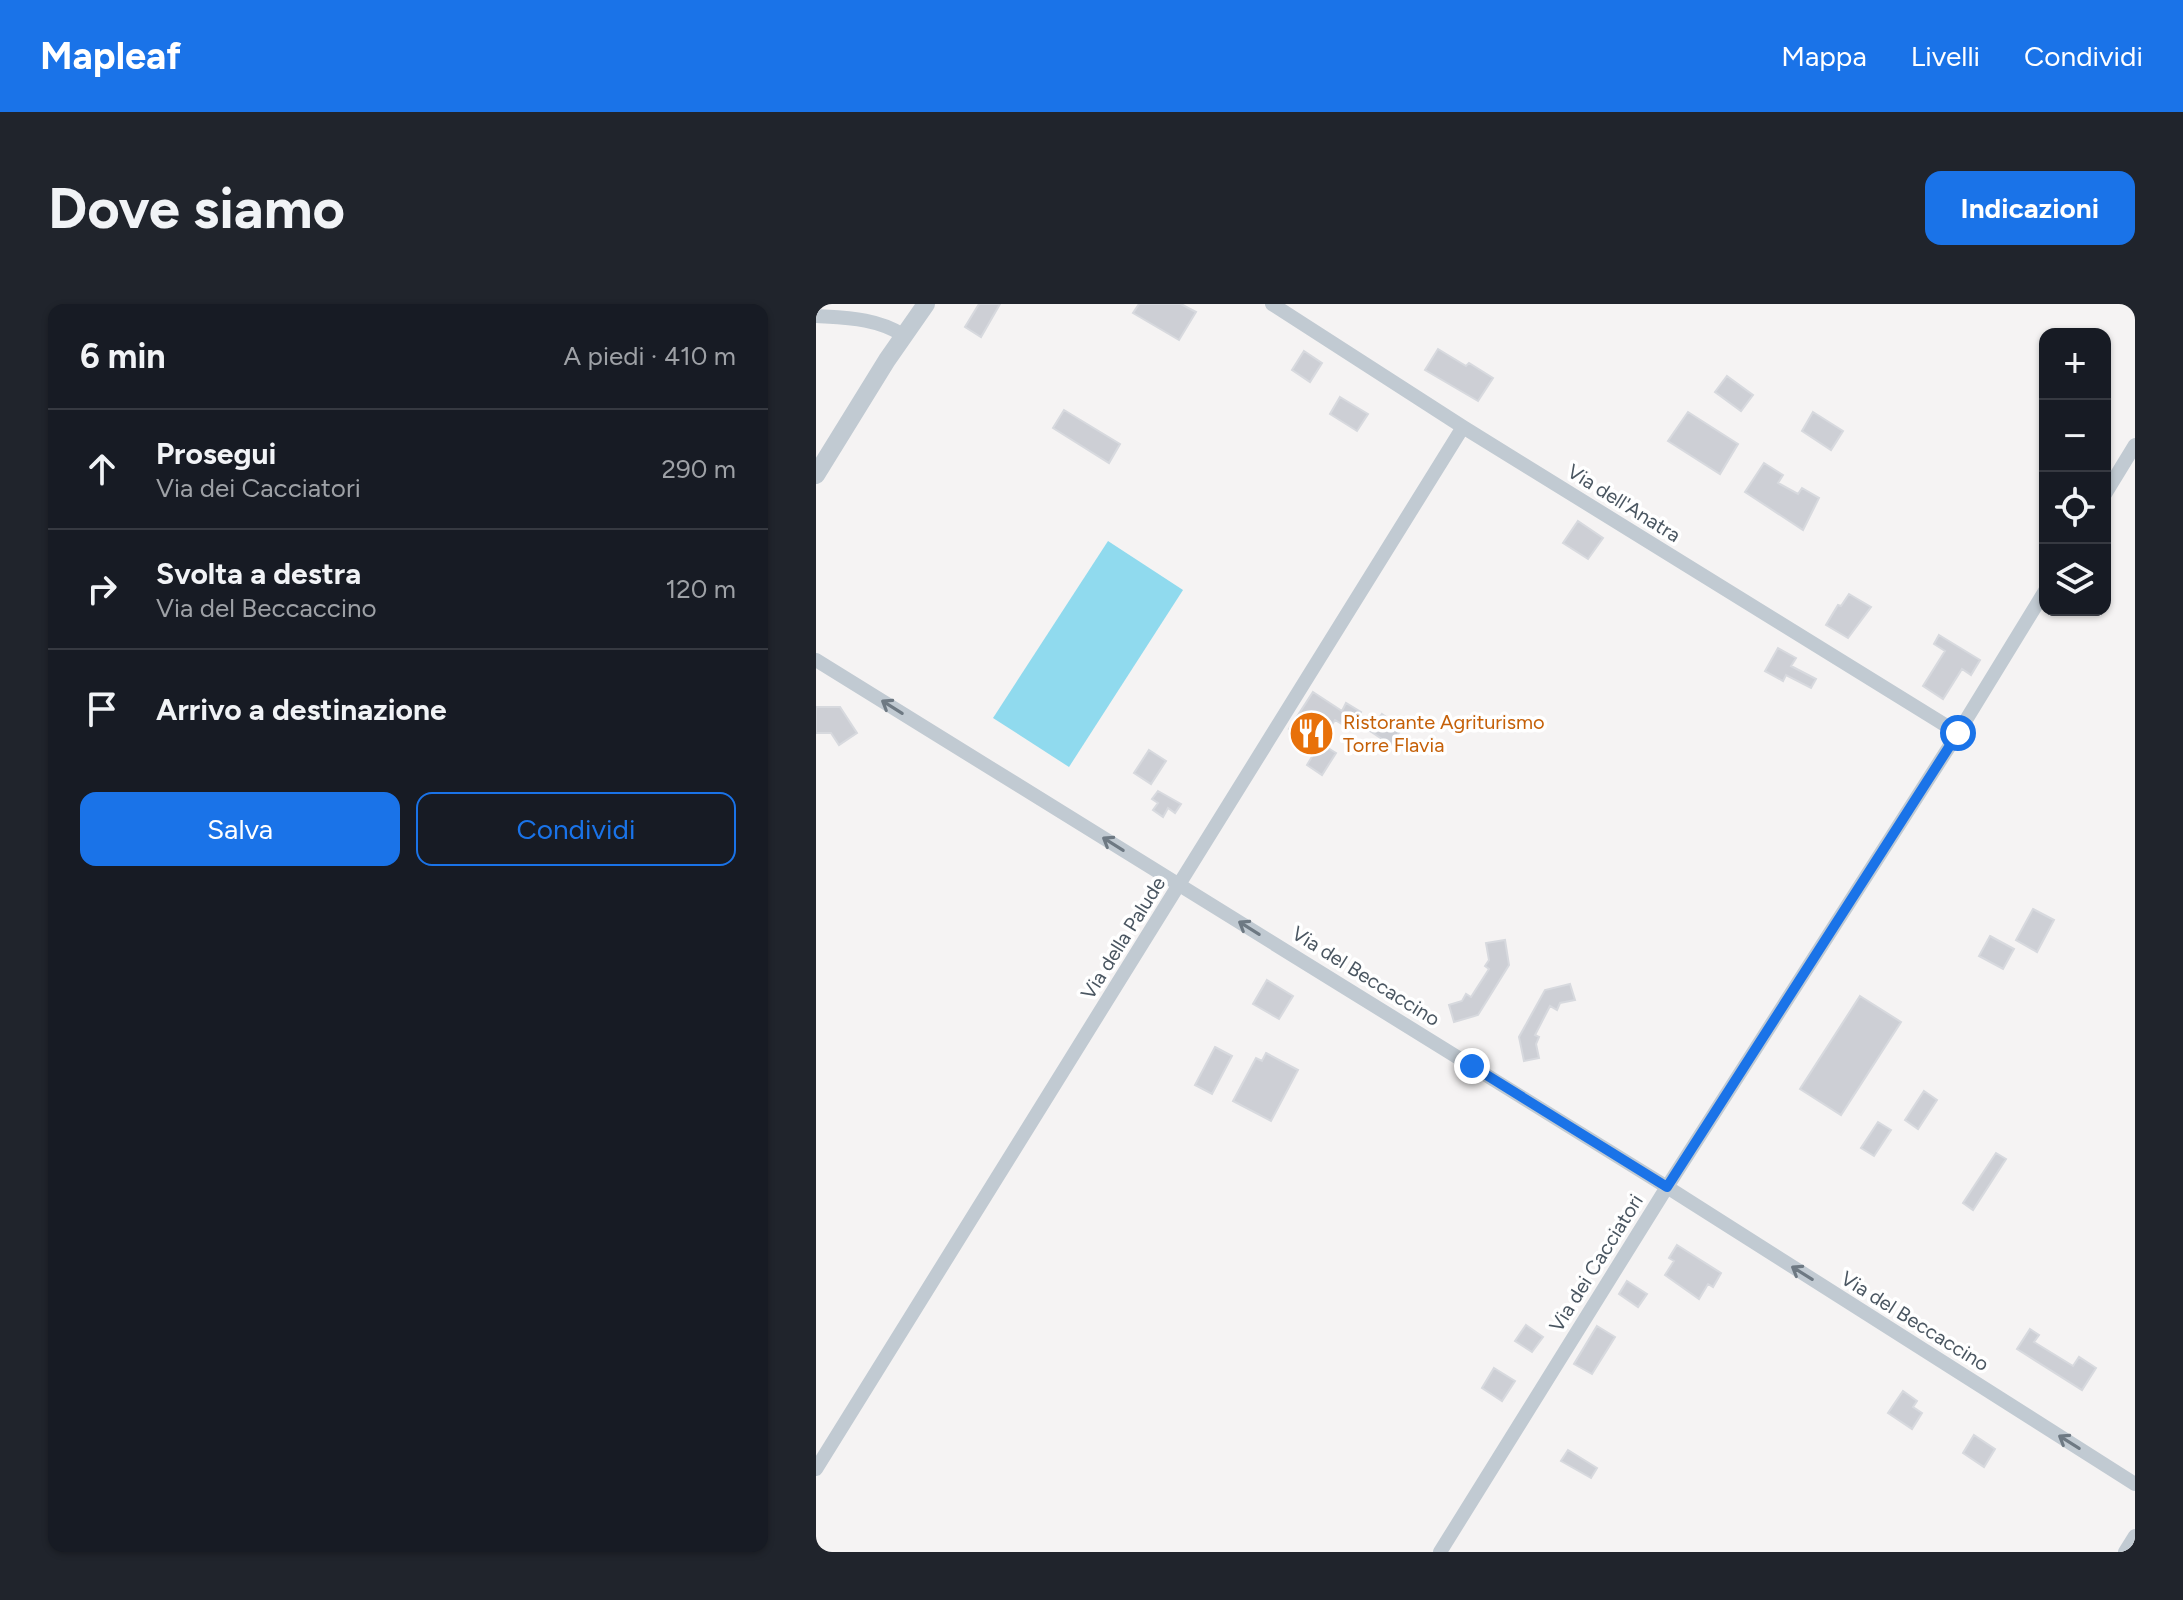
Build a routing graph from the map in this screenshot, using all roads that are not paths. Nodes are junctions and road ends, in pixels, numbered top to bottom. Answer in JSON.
{"nodes":[{"id":1,"x":926,"y":304,"type":"edge"},
{"id":2,"x":1272,"y":304,"type":"edge"},
{"id":3,"x":816,"y":316,"type":"edge"},
{"id":4,"x":903,"y":335,"type":"junction"},
{"id":5,"x":1463,"y":427,"type":"junction"},
{"id":6,"x":2135,"y":445,"type":"edge"},
{"id":7,"x":816,"y":475,"type":"edge"},
{"id":8,"x":2111,"y":484,"type":"edge"},
{"id":9,"x":2039,"y":601,"type":"edge"},
{"id":10,"x":816,"y":660,"type":"edge"},
{"id":11,"x":1958,"y":733,"type":"junction"},
{"id":12,"x":1180,"y":884,"type":"junction"},
{"id":13,"x":1667,"y":1187,"type":"junction"},
{"id":14,"x":816,"y":1469,"type":"edge"},
{"id":15,"x":2135,"y":1484,"type":"edge"},
{"id":16,"x":2135,"y":1536,"type":"edge"},
{"id":17,"x":1440,"y":1552,"type":"edge"},
{"id":18,"x":2125,"y":1552,"type":"edge"}],
"edges":[{"from":1,"to":4,"type":"street"},
{"from":2,"to":5,"type":"street","name":"Via dell'Anatra"},
{"from":3,"to":4,"type":"street"},
{"from":4,"to":7,"type":"street"},
{"from":5,"to":11,"type":"street","name":"Via dell'Anatra"},
{"from":5,"to":12,"type":"street","name":"Via della Palude"},
{"from":6,"to":8,"type":"street"},
{"from":9,"to":11,"type":"street","name":"Via dei Cacciatori"},
{"from":12,"to":10,"type":"street","name":"Via del Beccaccino","one_way":true},
{"from":11,"to":13,"type":"street","name":"Via dei Cacciatori"},
{"from":13,"to":12,"type":"street","name":"Via del Beccaccino","one_way":true},
{"from":12,"to":14,"type":"street","name":"Via della Palude"},
{"from":15,"to":13,"type":"street","name":"Via del Beccaccino","one_way":true},
{"from":13,"to":17,"type":"street","name":"Via dei Cacciatori"},
{"from":16,"to":18,"type":"street"}]}
